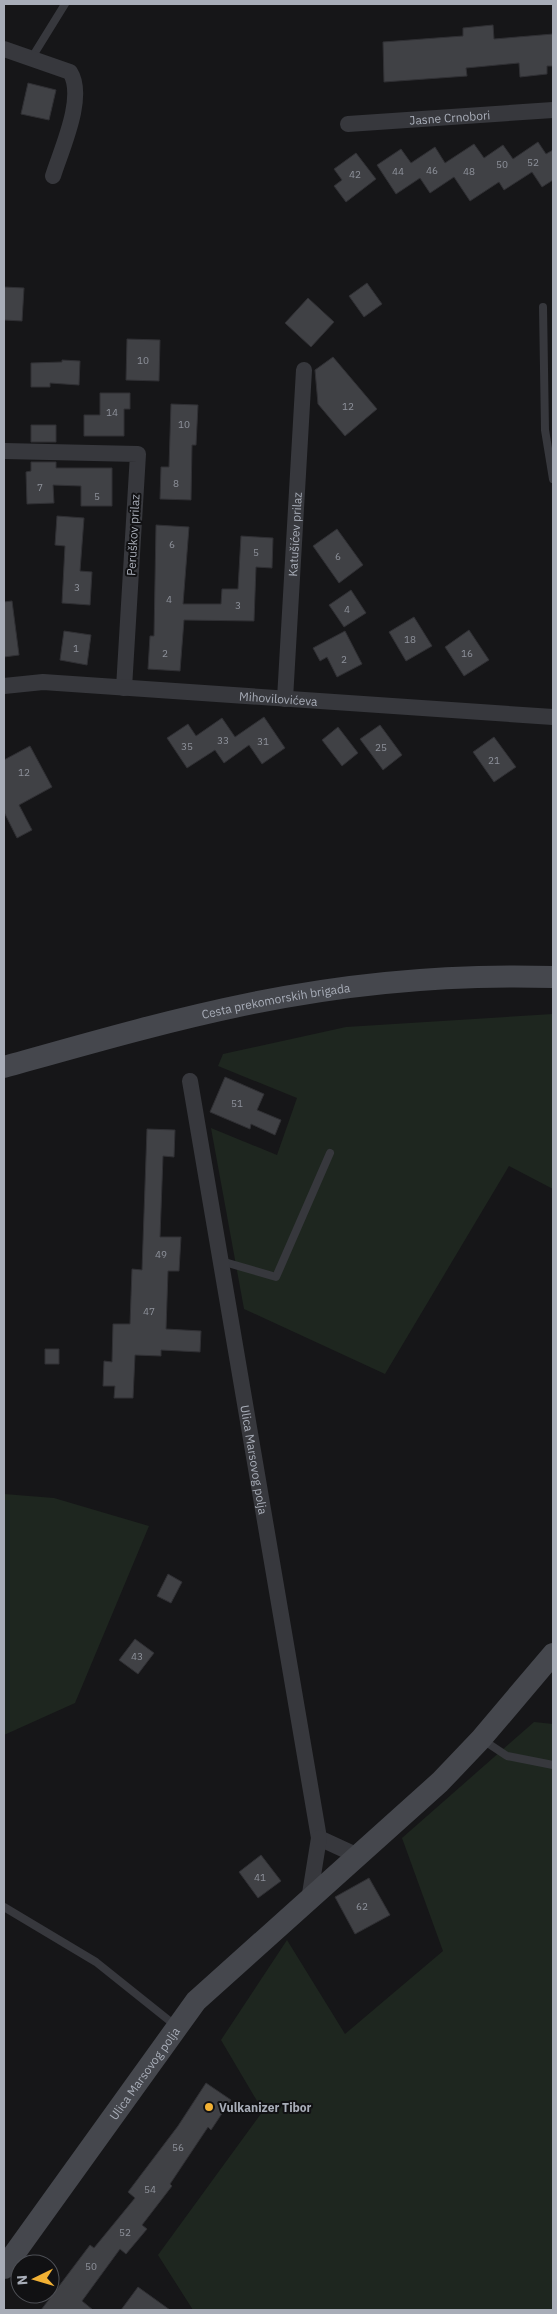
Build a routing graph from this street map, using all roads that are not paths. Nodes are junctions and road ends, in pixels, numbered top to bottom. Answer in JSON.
{"nodes":[{"id":1,"x":65,"y":4,"type":"edge"},
{"id":2,"x":4,"y":49,"type":"edge"},
{"id":3,"x":31,"y":59,"type":"junction"},
{"id":4,"x":553,"y":110,"type":"edge"},
{"id":5,"x":348,"y":124,"type":"dead end"},
{"id":6,"x":53,"y":176,"type":"dead end"},
{"id":7,"x":543,"y":307,"type":"dead end"},
{"id":8,"x":304,"y":370,"type":"dead end"},
{"id":9,"x":4,"y":451,"type":"edge"},
{"id":10,"x":553,"y":479,"type":"edge"},
{"id":11,"x":4,"y":686,"type":"edge"},
{"id":12,"x":124,"y":688,"type":"junction"},
{"id":13,"x":285,"y":699,"type":"junction"},
{"id":14,"x":553,"y":717,"type":"edge"},
{"id":15,"x":553,"y":977,"type":"edge"},
{"id":16,"x":4,"y":1067,"type":"edge"},
{"id":17,"x":190,"y":1081,"type":"dead end"},
{"id":18,"x":330,"y":1153,"type":"dead end"},
{"id":19,"x":221,"y":1261,"type":"junction"},
{"id":20,"x":553,"y":1654,"type":"edge"},
{"id":21,"x":482,"y":1739,"type":"junction"},
{"id":22,"x":553,"y":1765,"type":"edge"},
{"id":23,"x":319,"y":1838,"type":"junction"},
{"id":24,"x":358,"y":1856,"type":"junction"},
{"id":25,"x":309,"y":1900,"type":"junction"},
{"id":26,"x":4,"y":1907,"type":"edge"},
{"id":27,"x":177,"y":2028,"type":"junction"},
{"id":28,"x":4,"y":2268,"type":"edge"}],
"edges":[{"from":1,"to":3,"type":"lane"},
{"from":2,"to":3,"type":"street"},
{"from":3,"to":6,"type":"street"},
{"from":4,"to":5,"type":"street","name":"Jasne Crnobori"},
{"from":7,"to":10,"type":"lane"},
{"from":8,"to":13,"type":"street","name":"Katušićev prilaz"},
{"from":9,"to":12,"type":"street","name":"Peruškov prilaz"},
{"from":11,"to":12,"type":"street","name":"Mihovilovićeva"},
{"from":12,"to":13,"type":"street","name":"Mihovilovićeva"},
{"from":13,"to":14,"type":"street","name":"Mihovilovićeva"},
{"from":15,"to":16,"type":"main road","name":"Cesta prekomorskih brigada"},
{"from":17,"to":19,"type":"street","name":"Ulica Marsovog polja"},
{"from":18,"to":19,"type":"lane"},
{"from":19,"to":23,"type":"street","name":"Ulica Marsovog polja"},
{"from":20,"to":21,"type":"main road","name":"Ulica Marsovog polja"},
{"from":21,"to":22,"type":"lane"},
{"from":21,"to":24,"type":"main road","name":"Ulica Marsovog polja"},
{"from":23,"to":24,"type":"street"},
{"from":23,"to":25,"type":"street","name":"Ulica Marsovog polja"},
{"from":24,"to":25,"type":"main road","name":"Ulica Marsovog polja"},
{"from":25,"to":27,"type":"main road","name":"Ulica Marsovog polja"},
{"from":26,"to":27,"type":"lane"},
{"from":27,"to":28,"type":"main road","name":"Ulica Marsovog polja"}]}
